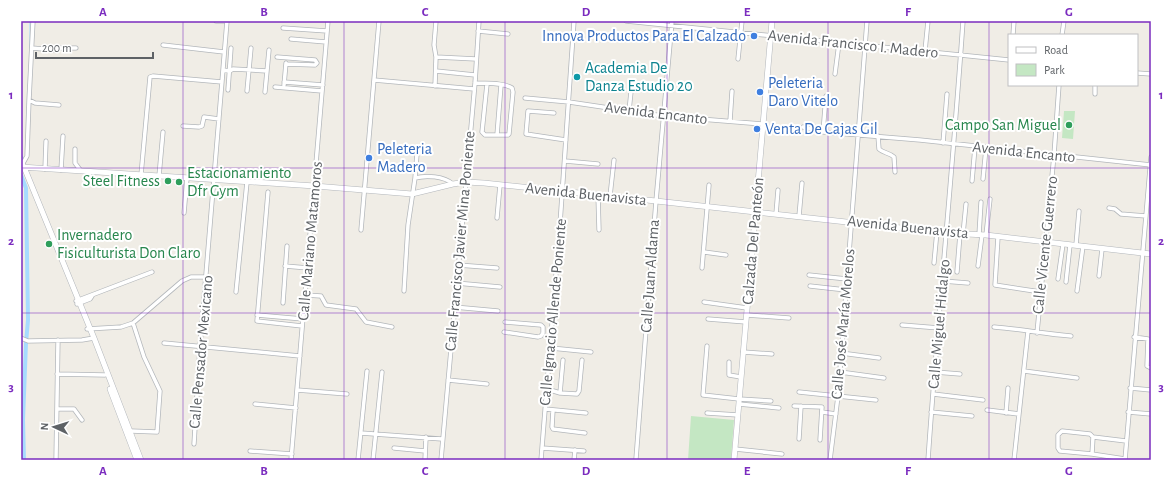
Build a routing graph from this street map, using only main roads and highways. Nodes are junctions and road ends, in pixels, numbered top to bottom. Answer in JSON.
{"nodes":[{"id":1,"x":772,"y":21,"type":"edge"},
{"id":2,"x":22,"y":166,"type":"edge"},
{"id":3,"x":756,"y":212,"type":"junction"},
{"id":4,"x":1151,"y":254,"type":"edge"},
{"id":5,"x":93,"y":339,"type":"junction"},
{"id":6,"x":137,"y":460,"type":"edge"},
{"id":7,"x":141,"y":460,"type":"edge"},
{"id":8,"x":734,"y":460,"type":"edge"}],
"edges":[{"from":1,"to":3,"type":"main road","name":"Calzada Del Panteón"},
{"from":2,"to":3,"type":"main road","name":"Avenida Buenavista"},
{"from":2,"to":5,"type":"main road"},
{"from":3,"to":4,"type":"main road","name":"Avenida Buenavista"},
{"from":3,"to":8,"type":"main road","name":"Calzada Del Panteón"},
{"from":5,"to":6,"type":"main road"},
{"from":5,"to":7,"type":"main road"}]}
